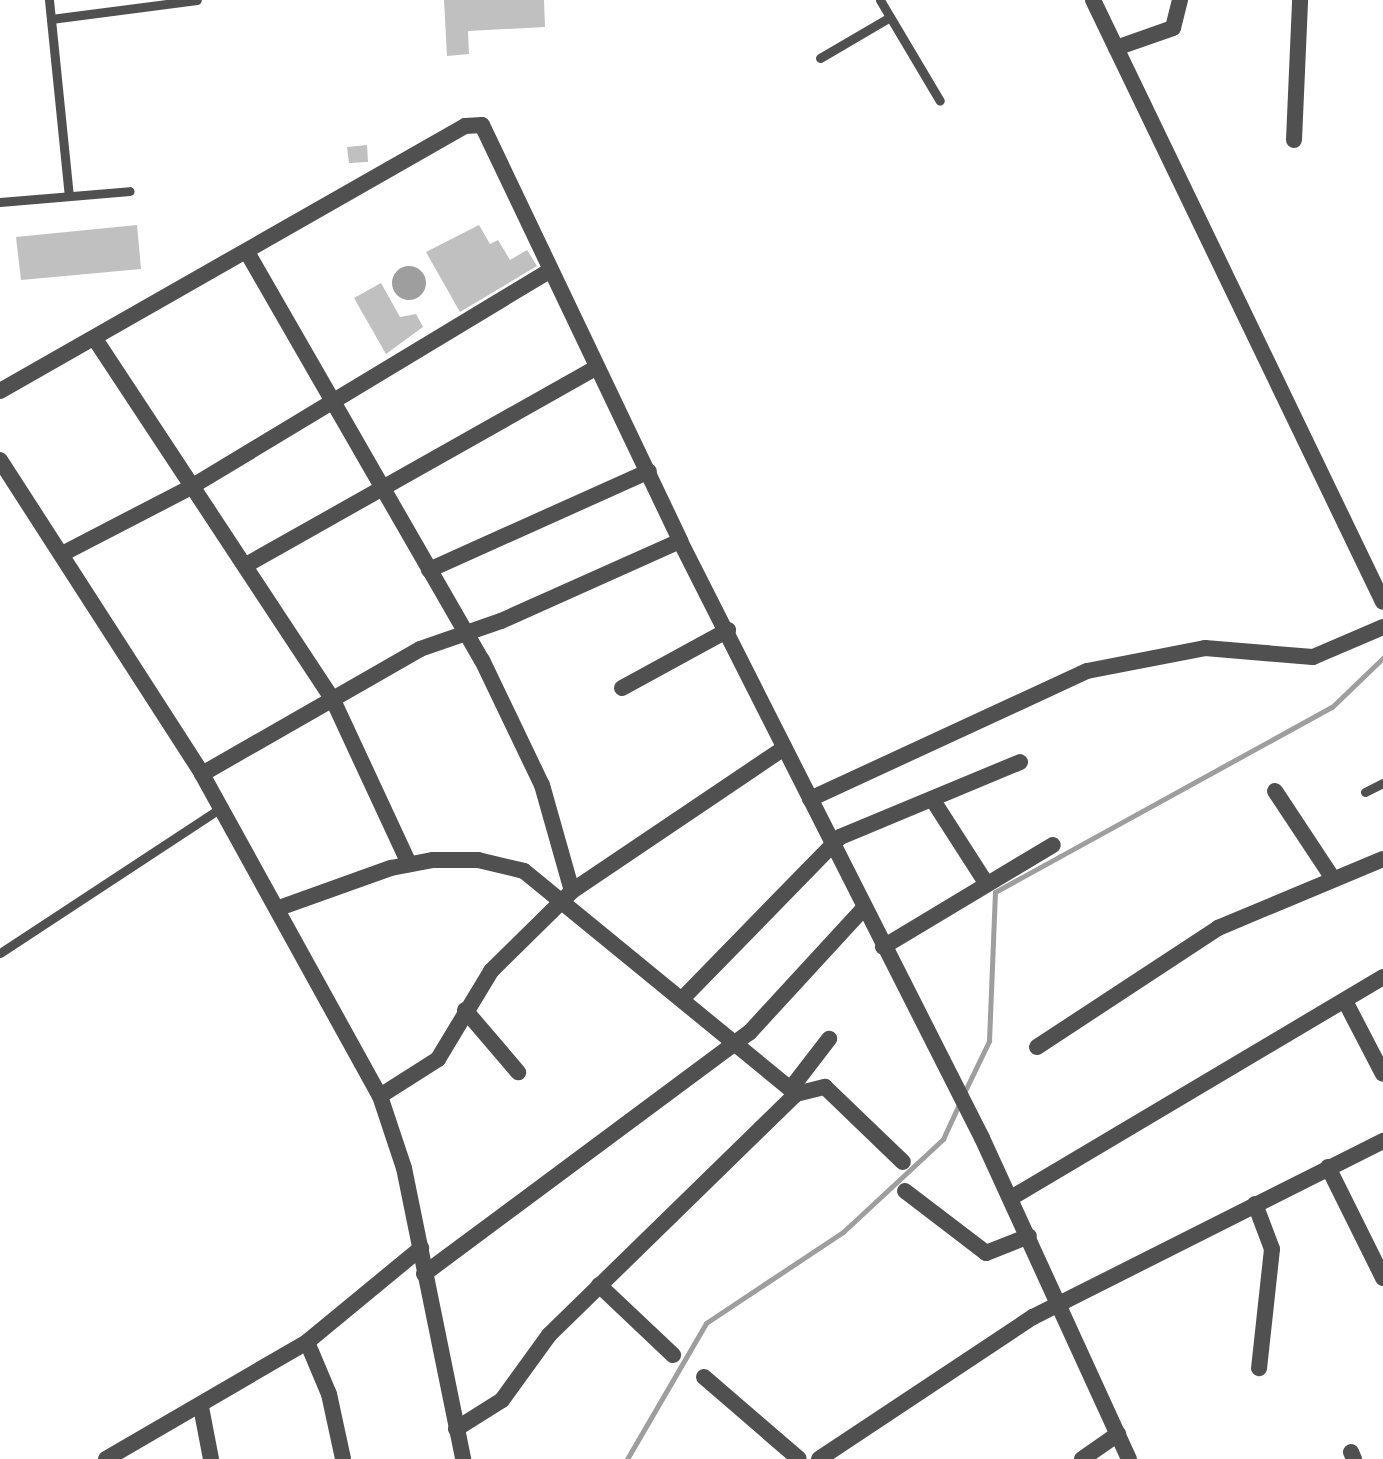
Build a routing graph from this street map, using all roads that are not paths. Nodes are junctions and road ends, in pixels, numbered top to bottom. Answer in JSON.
{"nodes":[{"id":1,"x":49,"y":0,"type":"edge"},
{"id":2,"x":197,"y":0,"type":"edge"},
{"id":3,"x":880,"y":0,"type":"edge"},
{"id":4,"x":1093,"y":0,"type":"edge"},
{"id":5,"x":1180,"y":0,"type":"edge"},
{"id":6,"x":1300,"y":0,"type":"edge"},
{"id":7,"x":890,"y":17,"type":"junction"},
{"id":8,"x":51,"y":19,"type":"junction"},
{"id":9,"x":1116,"y":48,"type":"junction"},
{"id":10,"x":820,"y":58,"type":"dead end"},
{"id":11,"x":940,"y":101,"type":"dead end"},
{"id":12,"x":1294,"y":140,"type":"dead end"},
{"id":13,"x":130,"y":191,"type":"dead end"},
{"id":14,"x":69,"y":196,"type":"junction"},
{"id":15,"x":0,"y":202,"type":"edge"},
{"id":16,"x":247,"y":252,"type":"junction"},
{"id":17,"x":549,"y":271,"type":"junction"},
{"id":18,"x":95,"y":339,"type":"junction"},
{"id":19,"x":595,"y":368,"type":"junction"},
{"id":20,"x":0,"y":391,"type":"edge"},
{"id":21,"x":331,"y":401,"type":"junction"},
{"id":22,"x":0,"y":460,"type":"edge"},
{"id":23,"x":649,"y":471,"type":"junction"},
{"id":24,"x":191,"y":487,"type":"junction"},
{"id":25,"x":383,"y":489,"type":"junction"},
{"id":26,"x":680,"y":541,"type":"junction"},
{"id":27,"x":62,"y":554,"type":"junction"},
{"id":28,"x":246,"y":565,"type":"junction"},
{"id":29,"x":429,"y":570,"type":"junction"},
{"id":30,"x":1383,"y":602,"type":"edge"},
{"id":31,"x":1383,"y":627,"type":"edge"},
{"id":32,"x":728,"y":630,"type":"junction"},
{"id":33,"x":463,"y":631,"type":"junction"},
{"id":34,"x":622,"y":688,"type":"dead end"},
{"id":35,"x":333,"y":700,"type":"junction"},
{"id":36,"x":784,"y":748,"type":"junction"},
{"id":37,"x":1020,"y":762,"type":"dead end"},
{"id":38,"x":202,"y":774,"type":"junction"},
{"id":39,"x":1383,"y":783,"type":"edge"},
{"id":40,"x":1275,"y":791,"type":"dead end"},
{"id":41,"x":1365,"y":792,"type":"dead end"},
{"id":42,"x":810,"y":799,"type":"junction"},
{"id":43,"x":934,"y":802,"type":"junction"},
{"id":44,"x":221,"y":808,"type":"junction"},
{"id":45,"x":831,"y":844,"type":"junction"},
{"id":46,"x":1053,"y":845,"type":"dead end"},
{"id":47,"x":1383,"y":859,"type":"edge"},
{"id":48,"x":409,"y":864,"type":"junction"},
{"id":49,"x":1332,"y":877,"type":"junction"},
{"id":50,"x":986,"y":883,"type":"junction"},
{"id":51,"x":567,"y":895,"type":"junction"},
{"id":52,"x":279,"y":908,"type":"junction"},
{"id":53,"x":863,"y":909,"type":"junction"},
{"id":54,"x":883,"y":947,"type":"junction"},
{"id":55,"x":0,"y":953,"type":"edge"},
{"id":56,"x":1383,"y":977,"type":"edge"},
{"id":57,"x":683,"y":998,"type":"junction"},
{"id":58,"x":1345,"y":1001,"type":"junction"},
{"id":59,"x":465,"y":1010,"type":"junction"},
{"id":60,"x":829,"y":1039,"type":"dead end"},
{"id":61,"x":733,"y":1041,"type":"junction"},
{"id":62,"x":1037,"y":1047,"type":"dead end"},
{"id":63,"x":518,"y":1072,"type":"dead end"},
{"id":64,"x":1383,"y":1074,"type":"edge"},
{"id":65,"x":794,"y":1091,"type":"junction"},
{"id":66,"x":380,"y":1096,"type":"junction"},
{"id":67,"x":1383,"y":1141,"type":"edge"},
{"id":68,"x":903,"y":1162,"type":"dead end"},
{"id":69,"x":1328,"y":1167,"type":"junction"},
{"id":70,"x":905,"y":1191,"type":"dead end"},
{"id":71,"x":1011,"y":1198,"type":"junction"},
{"id":72,"x":1255,"y":1204,"type":"junction"},
{"id":73,"x":1029,"y":1236,"type":"junction"},
{"id":74,"x":421,"y":1248,"type":"junction"},
{"id":75,"x":424,"y":1274,"type":"junction"},
{"id":76,"x":1383,"y":1278,"type":"edge"},
{"id":77,"x":599,"y":1285,"type":"junction"},
{"id":78,"x":1061,"y":1304,"type":"junction"},
{"id":79,"x":307,"y":1342,"type":"junction"},
{"id":80,"x":673,"y":1355,"type":"dead end"},
{"id":81,"x":1259,"y":1368,"type":"dead end"},
{"id":82,"x":704,"y":1377,"type":"dead end"},
{"id":83,"x":201,"y":1407,"type":"junction"},
{"id":84,"x":456,"y":1429,"type":"junction"},
{"id":85,"x":1118,"y":1434,"type":"junction"},
{"id":86,"x":106,"y":1459,"type":"edge"},
{"id":87,"x":211,"y":1459,"type":"edge"},
{"id":88,"x":343,"y":1459,"type":"edge"},
{"id":89,"x":463,"y":1459,"type":"edge"},
{"id":90,"x":799,"y":1459,"type":"edge"},
{"id":91,"x":819,"y":1459,"type":"edge"},
{"id":92,"x":1082,"y":1459,"type":"edge"},
{"id":93,"x":1129,"y":1459,"type":"edge"}],
"edges":[{"from":1,"to":8,"type":"lane"},
{"from":2,"to":8,"type":"lane"},
{"from":3,"to":7,"type":"lane"},
{"from":4,"to":9,"type":"street"},
{"from":5,"to":9,"type":"street"},
{"from":6,"to":12,"type":"street"},
{"from":7,"to":10,"type":"lane"},
{"from":7,"to":11,"type":"lane"},
{"from":8,"to":14,"type":"lane"},
{"from":9,"to":30,"type":"street"},
{"from":13,"to":14,"type":"lane"},
{"from":14,"to":15,"type":"lane"},
{"from":16,"to":17,"type":"street"},
{"from":16,"to":18,"type":"street"},
{"from":16,"to":21,"type":"street"},
{"from":17,"to":19,"type":"street"},
{"from":17,"to":21,"type":"street"},
{"from":18,"to":20,"type":"street"},
{"from":18,"to":24,"type":"street"},
{"from":19,"to":23,"type":"street"},
{"from":19,"to":25,"type":"street"},
{"from":21,"to":24,"type":"street"},
{"from":21,"to":25,"type":"street"},
{"from":22,"to":27,"type":"street"},
{"from":23,"to":26,"type":"street"},
{"from":23,"to":29,"type":"street"},
{"from":24,"to":27,"type":"street"},
{"from":24,"to":28,"type":"street"},
{"from":25,"to":28,"type":"street"},
{"from":25,"to":29,"type":"street"},
{"from":26,"to":32,"type":"street"},
{"from":26,"to":33,"type":"street"},
{"from":27,"to":38,"type":"street"},
{"from":28,"to":35,"type":"street"},
{"from":29,"to":33,"type":"street"},
{"from":31,"to":42,"type":"street"},
{"from":32,"to":34,"type":"street"},
{"from":32,"to":36,"type":"street"},
{"from":33,"to":35,"type":"street"},
{"from":33,"to":51,"type":"street"},
{"from":35,"to":38,"type":"street"},
{"from":35,"to":48,"type":"street"},
{"from":36,"to":42,"type":"street"},
{"from":36,"to":51,"type":"street"},
{"from":37,"to":43,"type":"street"},
{"from":38,"to":44,"type":"street"},
{"from":39,"to":41,"type":"lane"},
{"from":40,"to":49,"type":"street"},
{"from":42,"to":45,"type":"street"},
{"from":43,"to":45,"type":"street"},
{"from":43,"to":50,"type":"street"},
{"from":44,"to":52,"type":"street"},
{"from":44,"to":55,"type":"lane"},
{"from":45,"to":53,"type":"street"},
{"from":45,"to":57,"type":"street"},
{"from":46,"to":50,"type":"street"},
{"from":47,"to":49,"type":"street"},
{"from":48,"to":51,"type":"street"},
{"from":48,"to":52,"type":"street"},
{"from":49,"to":62,"type":"street"},
{"from":50,"to":54,"type":"street"},
{"from":51,"to":57,"type":"street"},
{"from":51,"to":59,"type":"street"},
{"from":52,"to":66,"type":"street"},
{"from":53,"to":54,"type":"street"},
{"from":53,"to":61,"type":"street"},
{"from":54,"to":71,"type":"street"},
{"from":56,"to":58,"type":"street"},
{"from":57,"to":61,"type":"street"},
{"from":58,"to":64,"type":"street"},
{"from":58,"to":71,"type":"street"},
{"from":59,"to":63,"type":"street"},
{"from":59,"to":66,"type":"street"},
{"from":60,"to":65,"type":"street"},
{"from":61,"to":65,"type":"street"},
{"from":61,"to":75,"type":"street"},
{"from":65,"to":68,"type":"street"},
{"from":65,"to":77,"type":"street"},
{"from":66,"to":74,"type":"street"},
{"from":67,"to":69,"type":"street"},
{"from":69,"to":72,"type":"street"},
{"from":69,"to":76,"type":"street"},
{"from":70,"to":73,"type":"street"},
{"from":71,"to":73,"type":"street"},
{"from":72,"to":78,"type":"street"},
{"from":72,"to":81,"type":"street"},
{"from":73,"to":78,"type":"street"},
{"from":74,"to":75,"type":"street"},
{"from":74,"to":79,"type":"street"},
{"from":75,"to":84,"type":"street"},
{"from":77,"to":80,"type":"street"},
{"from":77,"to":84,"type":"street"},
{"from":78,"to":85,"type":"street"},
{"from":78,"to":91,"type":"street"},
{"from":79,"to":83,"type":"street"},
{"from":79,"to":88,"type":"street"},
{"from":82,"to":90,"type":"street"},
{"from":83,"to":86,"type":"street"},
{"from":83,"to":87,"type":"street"},
{"from":84,"to":89,"type":"street"},
{"from":85,"to":92,"type":"street"},
{"from":85,"to":93,"type":"street"}]}
